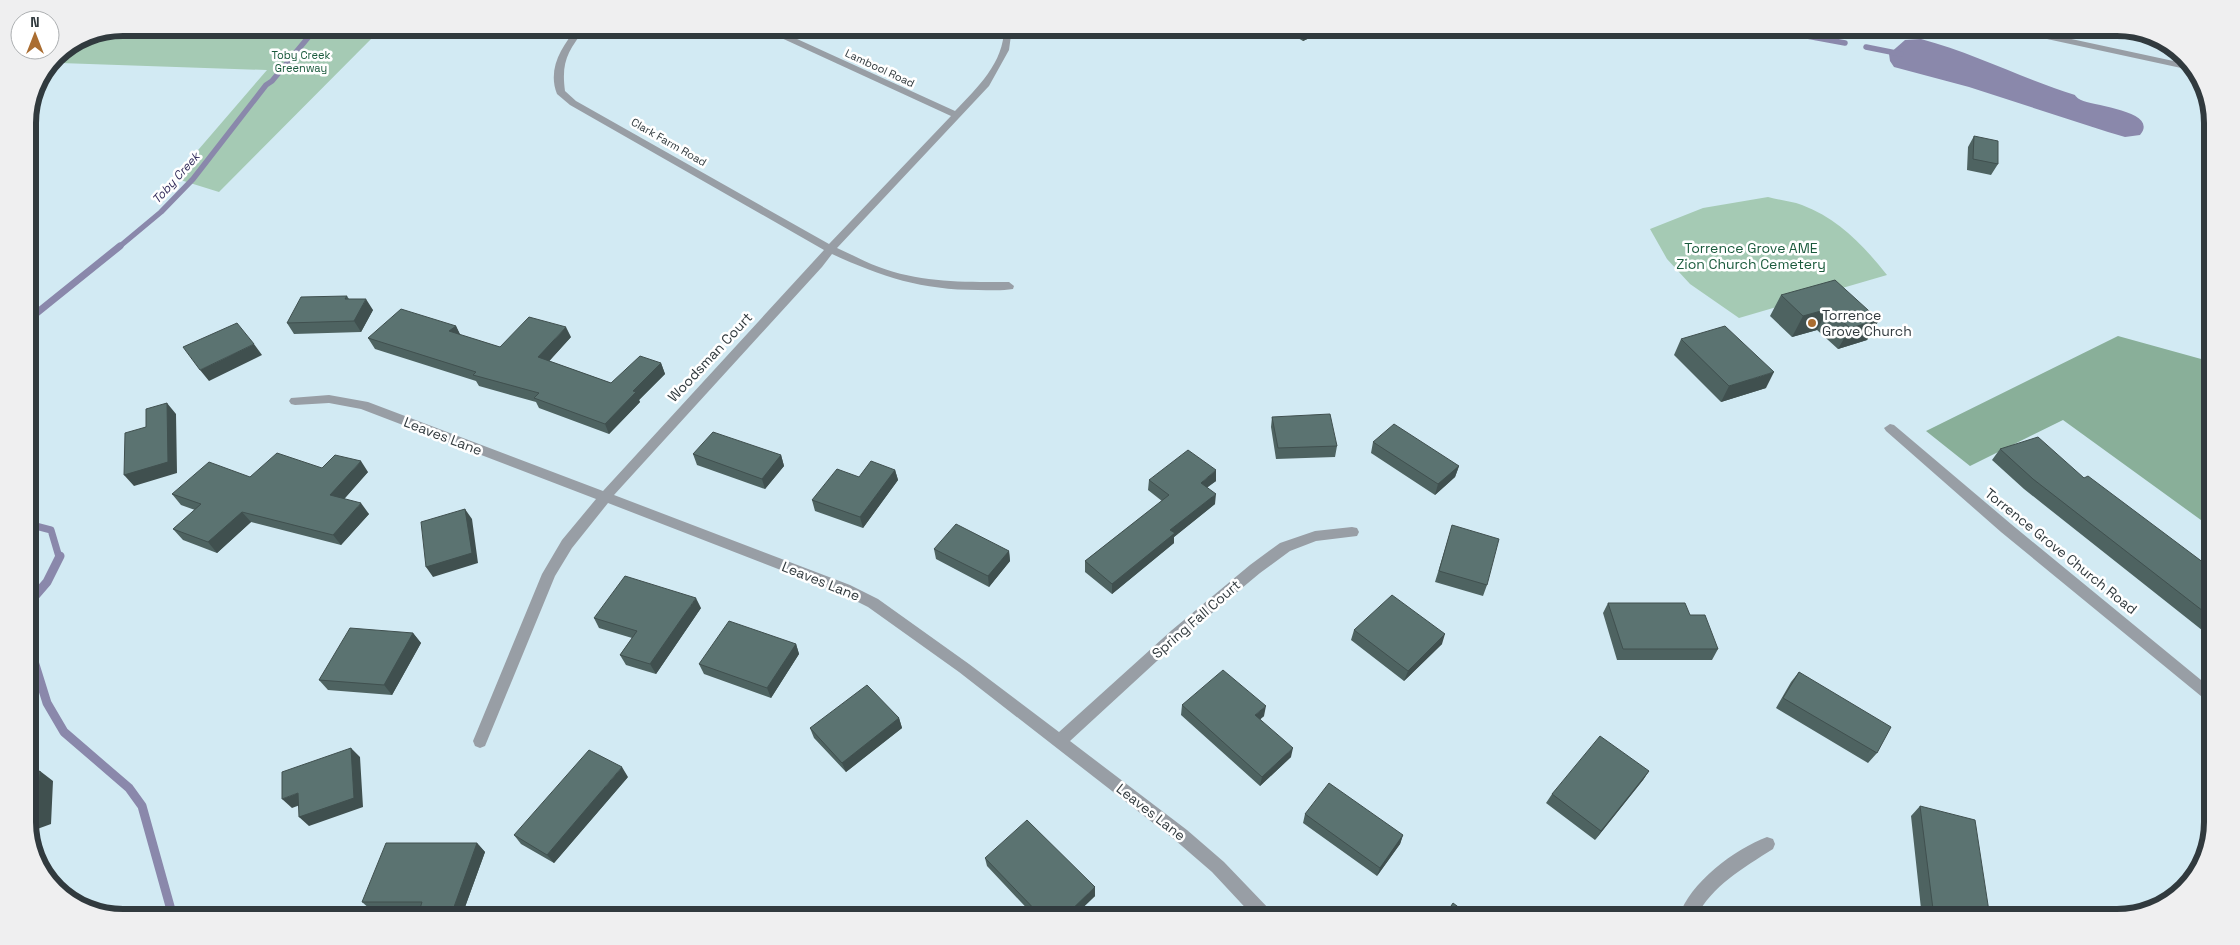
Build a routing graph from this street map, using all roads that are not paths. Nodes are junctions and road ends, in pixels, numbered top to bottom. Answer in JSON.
{"nodes":[{"id":1,"x":575,"y":36,"type":"edge"},
{"id":2,"x":784,"y":36,"type":"edge"},
{"id":3,"x":1009,"y":36,"type":"edge"},
{"id":4,"x":2047,"y":36,"type":"edge"},
{"id":5,"x":2181,"y":65,"type":"edge"},
{"id":6,"x":958,"y":115,"type":"junction"},
{"id":7,"x":830,"y":249,"type":"junction"},
{"id":8,"x":1010,"y":286,"type":"dead end"},
{"id":9,"x":295,"y":401,"type":"dead end"},
{"id":10,"x":1890,"y":428,"type":"dead end"},
{"id":11,"x":605,"y":498,"type":"junction"},
{"id":12,"x":1352,"y":532,"type":"dead end"},
{"id":13,"x":2204,"y":690,"type":"edge"},
{"id":14,"x":480,"y":741,"type":"dead end"},
{"id":15,"x":1059,"y":741,"type":"junction"},
{"id":16,"x":1768,"y":844,"type":"dead end"},
{"id":17,"x":1257,"y":909,"type":"edge"},
{"id":18,"x":1692,"y":909,"type":"edge"}],
"edges":[{"from":1,"to":7,"type":"street","name":"Clark Farm Road"},
{"from":2,"to":6,"type":"street","name":"Lambool Road"},
{"from":3,"to":6,"type":"street","name":"Woodsman Court"},
{"from":4,"to":5,"type":"street"},
{"from":6,"to":7,"type":"street","name":"Woodsman Court"},
{"from":7,"to":8,"type":"street"},
{"from":7,"to":11,"type":"street","name":"Woodsman Court"},
{"from":9,"to":11,"type":"street","name":"Leaves Lane"},
{"from":10,"to":13,"type":"street","name":"Torrence Grove Church Road"},
{"from":11,"to":14,"type":"street","name":"Woodsman Court"},
{"from":11,"to":15,"type":"street","name":"Leaves Lane"},
{"from":12,"to":15,"type":"street","name":"Spring Fall Court"},
{"from":15,"to":17,"type":"street","name":"Leaves Lane"},
{"from":16,"to":18,"type":"street"}]}
